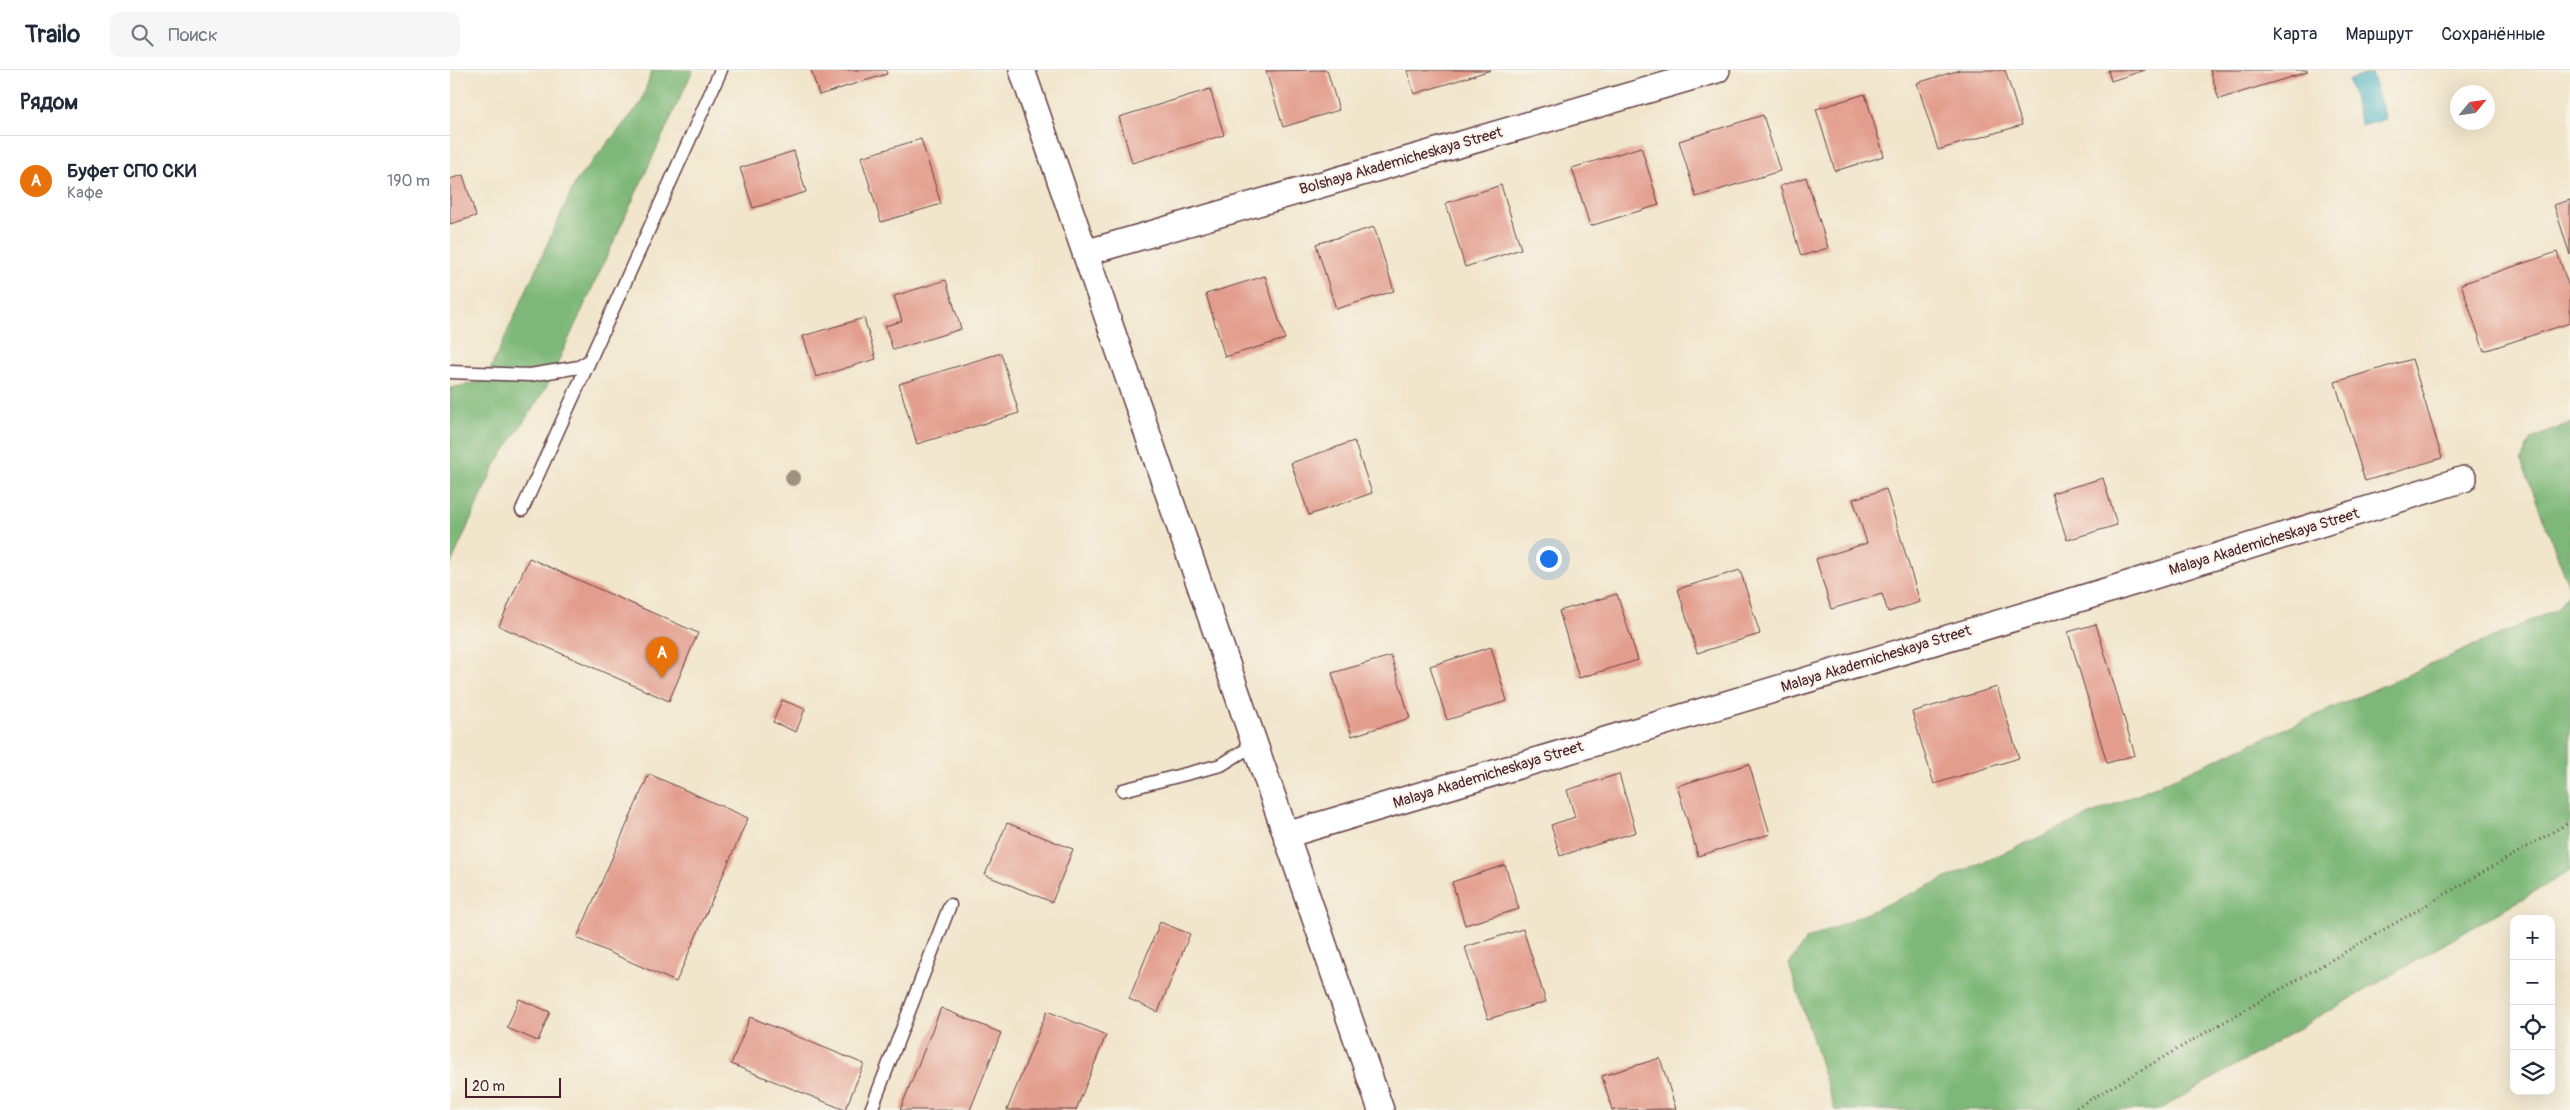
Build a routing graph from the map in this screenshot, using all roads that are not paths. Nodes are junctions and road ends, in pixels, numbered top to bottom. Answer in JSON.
{"nodes":[{"id":1,"x":720,"y":70,"type":"edge"},
{"id":2,"x":1022,"y":70,"type":"edge"},
{"id":3,"x":1717,"y":70,"type":"edge"},
{"id":4,"x":1085,"y":253,"type":"junction"},
{"id":5,"x":589,"y":361,"type":"junction"},
{"id":6,"x":450,"y":372,"type":"edge"},
{"id":7,"x":2464,"y":479,"type":"dead end"},
{"id":8,"x":522,"y":510,"type":"dead end"},
{"id":9,"x":1255,"y":744,"type":"junction"},
{"id":10,"x":1122,"y":790,"type":"dead end"},
{"id":11,"x":1286,"y":835,"type":"junction"},
{"id":12,"x":950,"y":905,"type":"dead end"},
{"id":13,"x":871,"y":1110,"type":"edge"},
{"id":14,"x":1380,"y":1110,"type":"edge"}],
"edges":[{"from":1,"to":5,"type":"lane"},
{"from":2,"to":4,"type":"street"},
{"from":3,"to":4,"type":"street","name":"Bolshaya Akademicheskaya Street"},
{"from":4,"to":9,"type":"street"},
{"from":5,"to":6,"type":"lane"},
{"from":5,"to":8,"type":"lane"},
{"from":7,"to":11,"type":"street","name":"Malaya Akademicheskaya Street"},
{"from":9,"to":10,"type":"lane"},
{"from":9,"to":11,"type":"street"},
{"from":11,"to":14,"type":"street"},
{"from":12,"to":13,"type":"lane"}]}
